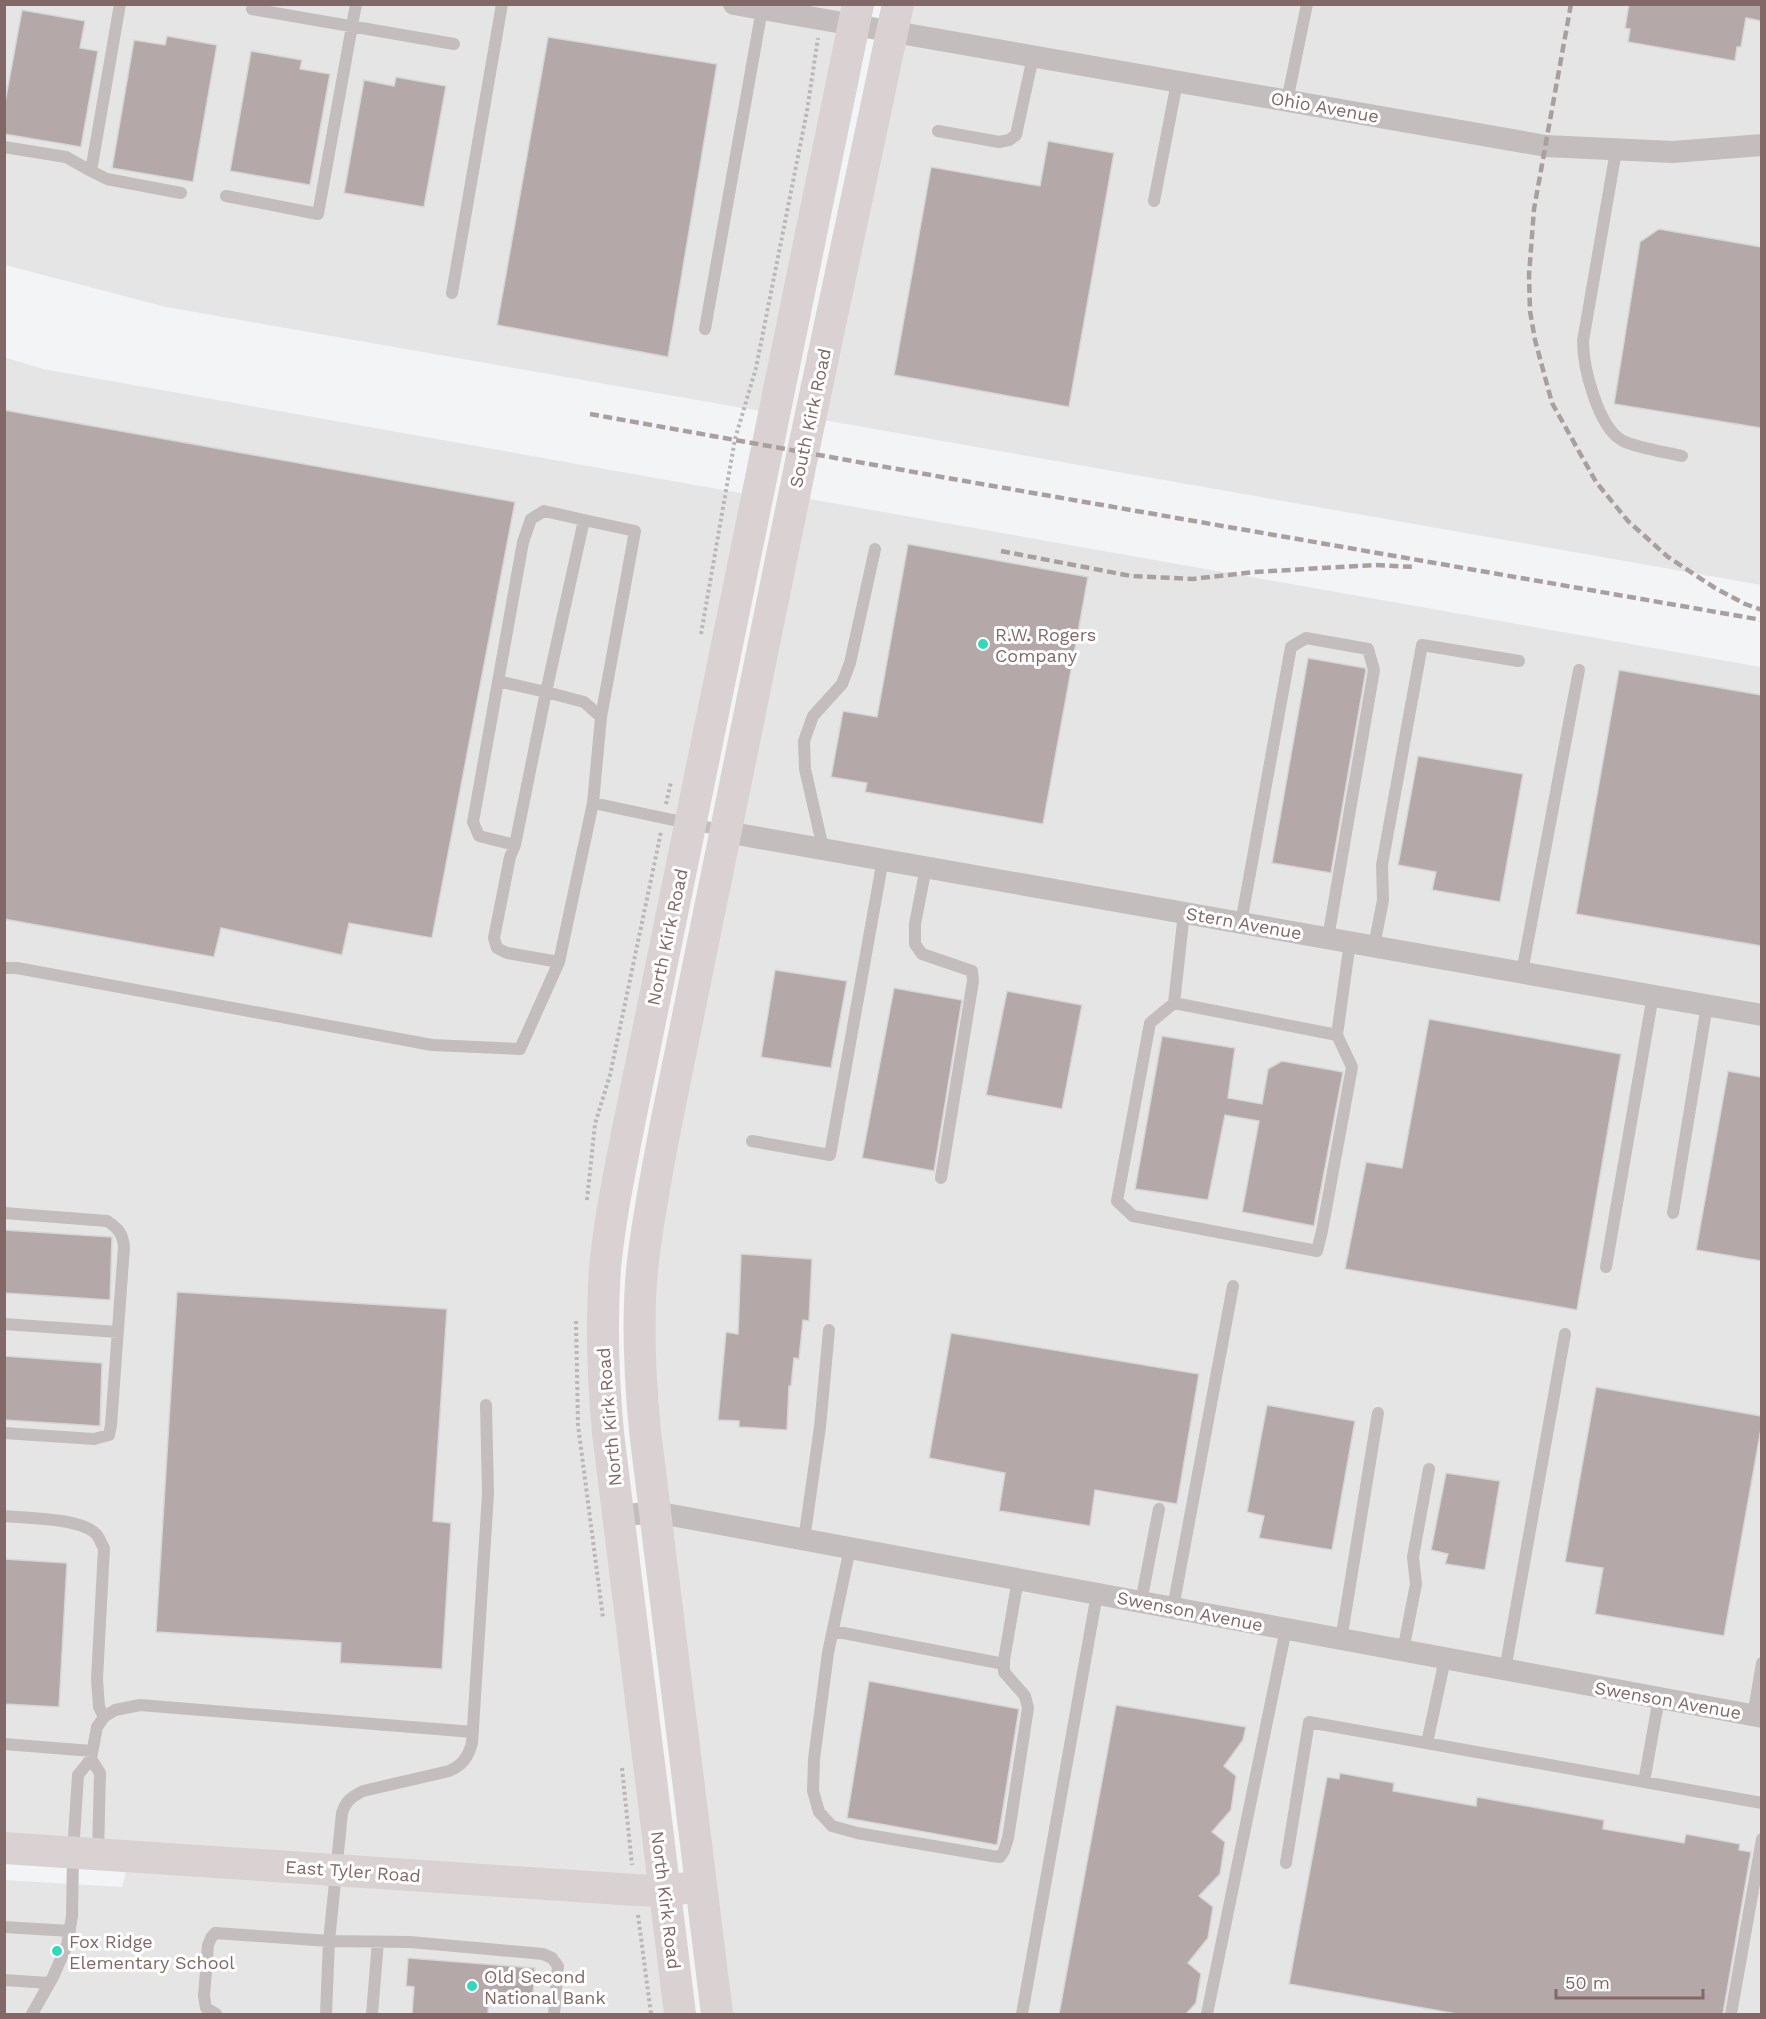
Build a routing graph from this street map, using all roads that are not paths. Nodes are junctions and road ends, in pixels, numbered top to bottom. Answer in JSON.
{"nodes":[{"id":1,"x":120,"y":4,"type":"edge"},
{"id":2,"x":356,"y":4,"type":"edge"},
{"id":3,"x":502,"y":4,"type":"edge"},
{"id":4,"x":734,"y":4,"type":"edge"},
{"id":5,"x":1306,"y":4,"type":"edge"},
{"id":6,"x":252,"y":9,"type":"dead end"},
{"id":7,"x":762,"y":9,"type":"junction"},
{"id":8,"x":856,"y":15,"type":"edge"},
{"id":9,"x":895,"y":18,"type":"edge"},
{"id":10,"x":352,"y":26,"type":"junction"},
{"id":11,"x":454,"y":44,"type":"dead end"},
{"id":12,"x":1033,"y":57,"type":"junction"},
{"id":13,"x":1178,"y":82,"type":"junction"},
{"id":14,"x":1287,"y":101,"type":"junction"},
{"id":15,"x":938,"y":131,"type":"dead end"},
{"id":16,"x":1761,"y":145,"type":"edge"},
{"id":17,"x":4,"y":147,"type":"edge"},
{"id":18,"x":1616,"y":151,"type":"junction"},
{"id":19,"x":91,"y":171,"type":"junction"},
{"id":20,"x":181,"y":193,"type":"dead end"},
{"id":21,"x":226,"y":196,"type":"dead end"},
{"id":22,"x":1154,"y":201,"type":"dead end"},
{"id":23,"x":452,"y":293,"type":"dead end"},
{"id":24,"x":705,"y":329,"type":"dead end"},
{"id":25,"x":1682,"y":456,"type":"dead end"},
{"id":26,"x":584,"y":520,"type":"junction"},
{"id":27,"x":875,"y":549,"type":"dead end"},
{"id":28,"x":1519,"y":662,"type":"dead end"},
{"id":29,"x":1579,"y":670,"type":"dead end"},
{"id":30,"x":498,"y":681,"type":"junction"},
{"id":31,"x":546,"y":692,"type":"junction"},
{"id":32,"x":601,"y":717,"type":"junction"},
{"id":33,"x":593,"y":803,"type":"junction"},
{"id":34,"x":690,"y":824,"type":"junction"},
{"id":35,"x":726,"y":832,"type":"junction"},
{"id":36,"x":515,"y":844,"type":"junction"},
{"id":37,"x":823,"y":848,"type":"junction"},
{"id":38,"x":883,"y":859,"type":"junction"},
{"id":39,"x":926,"y":867,"type":"junction"},
{"id":40,"x":1184,"y":913,"type":"junction"},
{"id":41,"x":1241,"y":923,"type":"junction"},
{"id":42,"x":1328,"y":938,"type":"junction"},
{"id":43,"x":1350,"y":942,"type":"junction"},
{"id":44,"x":1374,"y":946,"type":"junction"},
{"id":45,"x":559,"y":962,"type":"junction"},
{"id":46,"x":4,"y":968,"type":"edge"},
{"id":47,"x":1522,"y":972,"type":"junction"},
{"id":48,"x":1653,"y":995,"type":"junction"},
{"id":49,"x":1174,"y":1003,"type":"junction"},
{"id":50,"x":1707,"y":1005,"type":"junction"},
{"id":51,"x":1761,"y":1015,"type":"edge"},
{"id":52,"x":1337,"y":1035,"type":"junction"},
{"id":53,"x":753,"y":1141,"type":"dead end"},
{"id":54,"x":941,"y":1178,"type":"dead end"},
{"id":55,"x":4,"y":1213,"type":"edge"},
{"id":56,"x":1673,"y":1214,"type":"dead end"},
{"id":57,"x":1606,"y":1267,"type":"dead end"},
{"id":58,"x":1233,"y":1286,"type":"dead end"},
{"id":59,"x":4,"y":1324,"type":"edge"},
{"id":60,"x":829,"y":1330,"type":"dead end"},
{"id":61,"x":118,"y":1332,"type":"junction"},
{"id":62,"x":1565,"y":1334,"type":"dead end"},
{"id":63,"x":486,"y":1405,"type":"dead end"},
{"id":64,"x":1377,"y":1413,"type":"dead end"},
{"id":65,"x":4,"y":1433,"type":"edge"},
{"id":66,"x":1429,"y":1469,"type":"dead end"},
{"id":67,"x":1159,"y":1509,"type":"dead end"},
{"id":68,"x":655,"y":1512,"type":"junction"},
{"id":69,"x":4,"y":1516,"type":"edge"},
{"id":70,"x":618,"y":1516,"type":"junction"},
{"id":71,"x":804,"y":1540,"type":"junction"},
{"id":72,"x":850,"y":1548,"type":"junction"},
{"id":73,"x":1018,"y":1579,"type":"junction"},
{"id":74,"x":1097,"y":1594,"type":"junction"},
{"id":75,"x":1141,"y":1602,"type":"junction"},
{"id":76,"x":1173,"y":1608,"type":"junction"},
{"id":77,"x":1286,"y":1629,"type":"junction"},
{"id":78,"x":833,"y":1631,"type":"junction"},
{"id":79,"x":1341,"y":1640,"type":"junction"},
{"id":80,"x":1403,"y":1651,"type":"junction"},
{"id":81,"x":1445,"y":1659,"type":"junction"},
{"id":82,"x":1004,"y":1664,"type":"junction"},
{"id":83,"x":1761,"y":1664,"type":"edge"},
{"id":84,"x":1505,"y":1670,"type":"junction"},
{"id":85,"x":1659,"y":1698,"type":"junction"},
{"id":86,"x":1757,"y":1716,"type":"edge"},
{"id":87,"x":104,"y":1717,"type":"junction"},
{"id":88,"x":473,"y":1732,"type":"junction"},
{"id":89,"x":1427,"y":1743,"type":"junction"},
{"id":90,"x":4,"y":1744,"type":"edge"},
{"id":91,"x":91,"y":1755,"type":"junction"},
{"id":92,"x":1644,"y":1782,"type":"junction"},
{"id":93,"x":1761,"y":1803,"type":"edge"},
{"id":94,"x":1761,"y":1839,"type":"edge"},
{"id":95,"x":4,"y":1848,"type":"edge"},
{"id":96,"x":85,"y":1854,"type":"junction"},
{"id":97,"x":1286,"y":1863,"type":"dead end"},
{"id":98,"x":336,"y":1870,"type":"junction"},
{"id":99,"x":702,"y":1887,"type":"junction"},
{"id":100,"x":664,"y":1891,"type":"junction"},
{"id":101,"x":4,"y":1927,"type":"edge"},
{"id":102,"x":69,"y":1931,"type":"junction"},
{"id":103,"x":329,"y":1941,"type":"junction"},
{"id":104,"x":378,"y":1942,"type":"junction"},
{"id":105,"x":4,"y":1980,"type":"edge"},
{"id":106,"x":49,"y":1983,"type":"junction"},
{"id":107,"x":32,"y":2014,"type":"edge"},
{"id":108,"x":216,"y":2014,"type":"edge"},
{"id":109,"x":326,"y":2014,"type":"edge"},
{"id":110,"x":372,"y":2014,"type":"edge"},
{"id":111,"x":554,"y":2014,"type":"edge"},
{"id":112,"x":680,"y":2014,"type":"edge"},
{"id":113,"x":717,"y":2014,"type":"edge"},
{"id":114,"x":1022,"y":2014,"type":"edge"},
{"id":115,"x":1207,"y":2014,"type":"edge"},
{"id":116,"x":1731,"y":2014,"type":"edge"}],
"edges":[{"from":1,"to":19,"type":"lane"},
{"from":2,"to":10,"type":"lane"},
{"from":3,"to":23,"type":"lane"},
{"from":4,"to":7,"type":"street","name":"Ohio Avenue"},
{"from":5,"to":14,"type":"lane"},
{"from":6,"to":10,"type":"lane"},
{"from":7,"to":8,"type":"street","name":"Ohio Avenue"},
{"from":7,"to":24,"type":"lane"},
{"from":8,"to":9,"type":"street","name":"Ohio Avenue"},
{"from":8,"to":34,"type":"main road","name":"South Kirk Road"},
{"from":9,"to":12,"type":"street","name":"Ohio Avenue"},
{"from":9,"to":35,"type":"main road","name":"South Kirk Road"},
{"from":10,"to":11,"type":"lane"},
{"from":10,"to":21,"type":"lane"},
{"from":12,"to":13,"type":"street","name":"Ohio Avenue"},
{"from":12,"to":15,"type":"lane"},
{"from":13,"to":14,"type":"street","name":"Ohio Avenue"},
{"from":13,"to":22,"type":"lane"},
{"from":14,"to":18,"type":"street","name":"Ohio Avenue"},
{"from":16,"to":18,"type":"street","name":"Ohio Avenue"},
{"from":17,"to":19,"type":"lane"},
{"from":18,"to":25,"type":"lane"},
{"from":19,"to":20,"type":"lane"},
{"from":26,"to":30,"type":"lane"},
{"from":26,"to":31,"type":"lane"},
{"from":26,"to":32,"type":"lane"},
{"from":27,"to":37,"type":"lane"},
{"from":28,"to":44,"type":"lane"},
{"from":29,"to":47,"type":"lane"},
{"from":30,"to":31,"type":"lane"},
{"from":30,"to":36,"type":"lane"},
{"from":31,"to":32,"type":"lane"},
{"from":31,"to":36,"type":"lane"},
{"from":32,"to":33,"type":"lane"},
{"from":33,"to":34,"type":"lane"},
{"from":33,"to":45,"type":"lane"},
{"from":34,"to":35,"type":"lane"},
{"from":34,"to":70,"type":"main road","name":"North Kirk Road"},
{"from":35,"to":37,"type":"street","name":"Stern Avenue"},
{"from":35,"to":68,"type":"main road","name":"North Kirk Road"},
{"from":36,"to":45,"type":"lane"},
{"from":37,"to":38,"type":"street","name":"Stern Avenue"},
{"from":38,"to":39,"type":"street","name":"Stern Avenue"},
{"from":38,"to":53,"type":"lane"},
{"from":39,"to":40,"type":"street","name":"Stern Avenue"},
{"from":39,"to":54,"type":"lane"},
{"from":40,"to":41,"type":"street","name":"Stern Avenue"},
{"from":40,"to":49,"type":"lane"},
{"from":41,"to":42,"type":"street","name":"Stern Avenue"},
{"from":41,"to":42,"type":"lane"},
{"from":42,"to":43,"type":"street","name":"Stern Avenue"},
{"from":43,"to":44,"type":"street","name":"Stern Avenue"},
{"from":43,"to":52,"type":"lane"},
{"from":44,"to":47,"type":"street","name":"Stern Avenue"},
{"from":45,"to":46,"type":"lane"},
{"from":47,"to":48,"type":"street","name":"Stern Avenue"},
{"from":48,"to":50,"type":"street","name":"Stern Avenue"},
{"from":48,"to":57,"type":"lane"},
{"from":49,"to":52,"type":"lane"},
{"from":49,"to":52,"type":"lane"},
{"from":50,"to":51,"type":"street","name":"Stern Avenue"},
{"from":50,"to":56,"type":"lane"},
{"from":55,"to":61,"type":"lane"},
{"from":58,"to":76,"type":"lane"},
{"from":59,"to":61,"type":"lane"},
{"from":60,"to":71,"type":"lane"},
{"from":61,"to":65,"type":"lane"},
{"from":62,"to":84,"type":"lane"},
{"from":63,"to":88,"type":"lane"},
{"from":64,"to":79,"type":"lane"},
{"from":66,"to":80,"type":"lane"},
{"from":67,"to":75,"type":"lane"},
{"from":68,"to":70,"type":"street","name":"Swenson Avenue"},
{"from":68,"to":71,"type":"street","name":"Swenson Avenue"},
{"from":68,"to":99,"type":"main road","name":"North Kirk Road"},
{"from":69,"to":87,"type":"lane"},
{"from":70,"to":100,"type":"main road","name":"North Kirk Road"},
{"from":71,"to":72,"type":"street","name":"Swenson Avenue"},
{"from":72,"to":73,"type":"street","name":"Swenson Avenue"},
{"from":72,"to":78,"type":"lane"},
{"from":73,"to":74,"type":"street","name":"Swenson Avenue"},
{"from":73,"to":82,"type":"lane"},
{"from":74,"to":75,"type":"street","name":"Swenson Avenue"},
{"from":74,"to":114,"type":"lane"},
{"from":75,"to":76,"type":"street","name":"Swenson Avenue"},
{"from":76,"to":77,"type":"street","name":"Swenson Avenue"},
{"from":77,"to":79,"type":"street","name":"Swenson Avenue"},
{"from":77,"to":115,"type":"lane"},
{"from":78,"to":82,"type":"lane"},
{"from":78,"to":82,"type":"lane"},
{"from":79,"to":80,"type":"street","name":"Swenson Avenue"},
{"from":80,"to":81,"type":"street","name":"Swenson Avenue"},
{"from":81,"to":84,"type":"street","name":"Swenson Avenue"},
{"from":81,"to":89,"type":"lane"},
{"from":83,"to":86,"type":"lane"},
{"from":84,"to":85,"type":"street","name":"Swenson Avenue"},
{"from":85,"to":86,"type":"street","name":"Swenson Avenue"},
{"from":85,"to":92,"type":"lane"},
{"from":87,"to":88,"type":"lane"},
{"from":87,"to":91,"type":"lane"},
{"from":88,"to":98,"type":"lane"},
{"from":89,"to":92,"type":"lane"},
{"from":89,"to":97,"type":"lane"},
{"from":90,"to":91,"type":"lane"},
{"from":91,"to":96,"type":"lane"},
{"from":91,"to":96,"type":"lane"},
{"from":92,"to":93,"type":"lane"},
{"from":94,"to":116,"type":"lane"},
{"from":95,"to":96,"type":"main road","name":"East Tyler Road"},
{"from":96,"to":98,"type":"main road","name":"East Tyler Road"},
{"from":96,"to":102,"type":"lane"},
{"from":98,"to":100,"type":"main road","name":"East Tyler Road"},
{"from":98,"to":103,"type":"lane"},
{"from":99,"to":100,"type":"main road","name":"East Tyler Road"},
{"from":99,"to":113,"type":"main road","name":"North Kirk Road"},
{"from":100,"to":112,"type":"main road","name":"North Kirk Road"},
{"from":101,"to":102,"type":"lane"},
{"from":102,"to":106,"type":"lane"},
{"from":103,"to":104,"type":"lane"},
{"from":103,"to":108,"type":"lane"},
{"from":103,"to":109,"type":"lane"},
{"from":104,"to":110,"type":"lane"},
{"from":104,"to":111,"type":"lane"},
{"from":105,"to":106,"type":"lane"},
{"from":106,"to":107,"type":"lane"}]}
